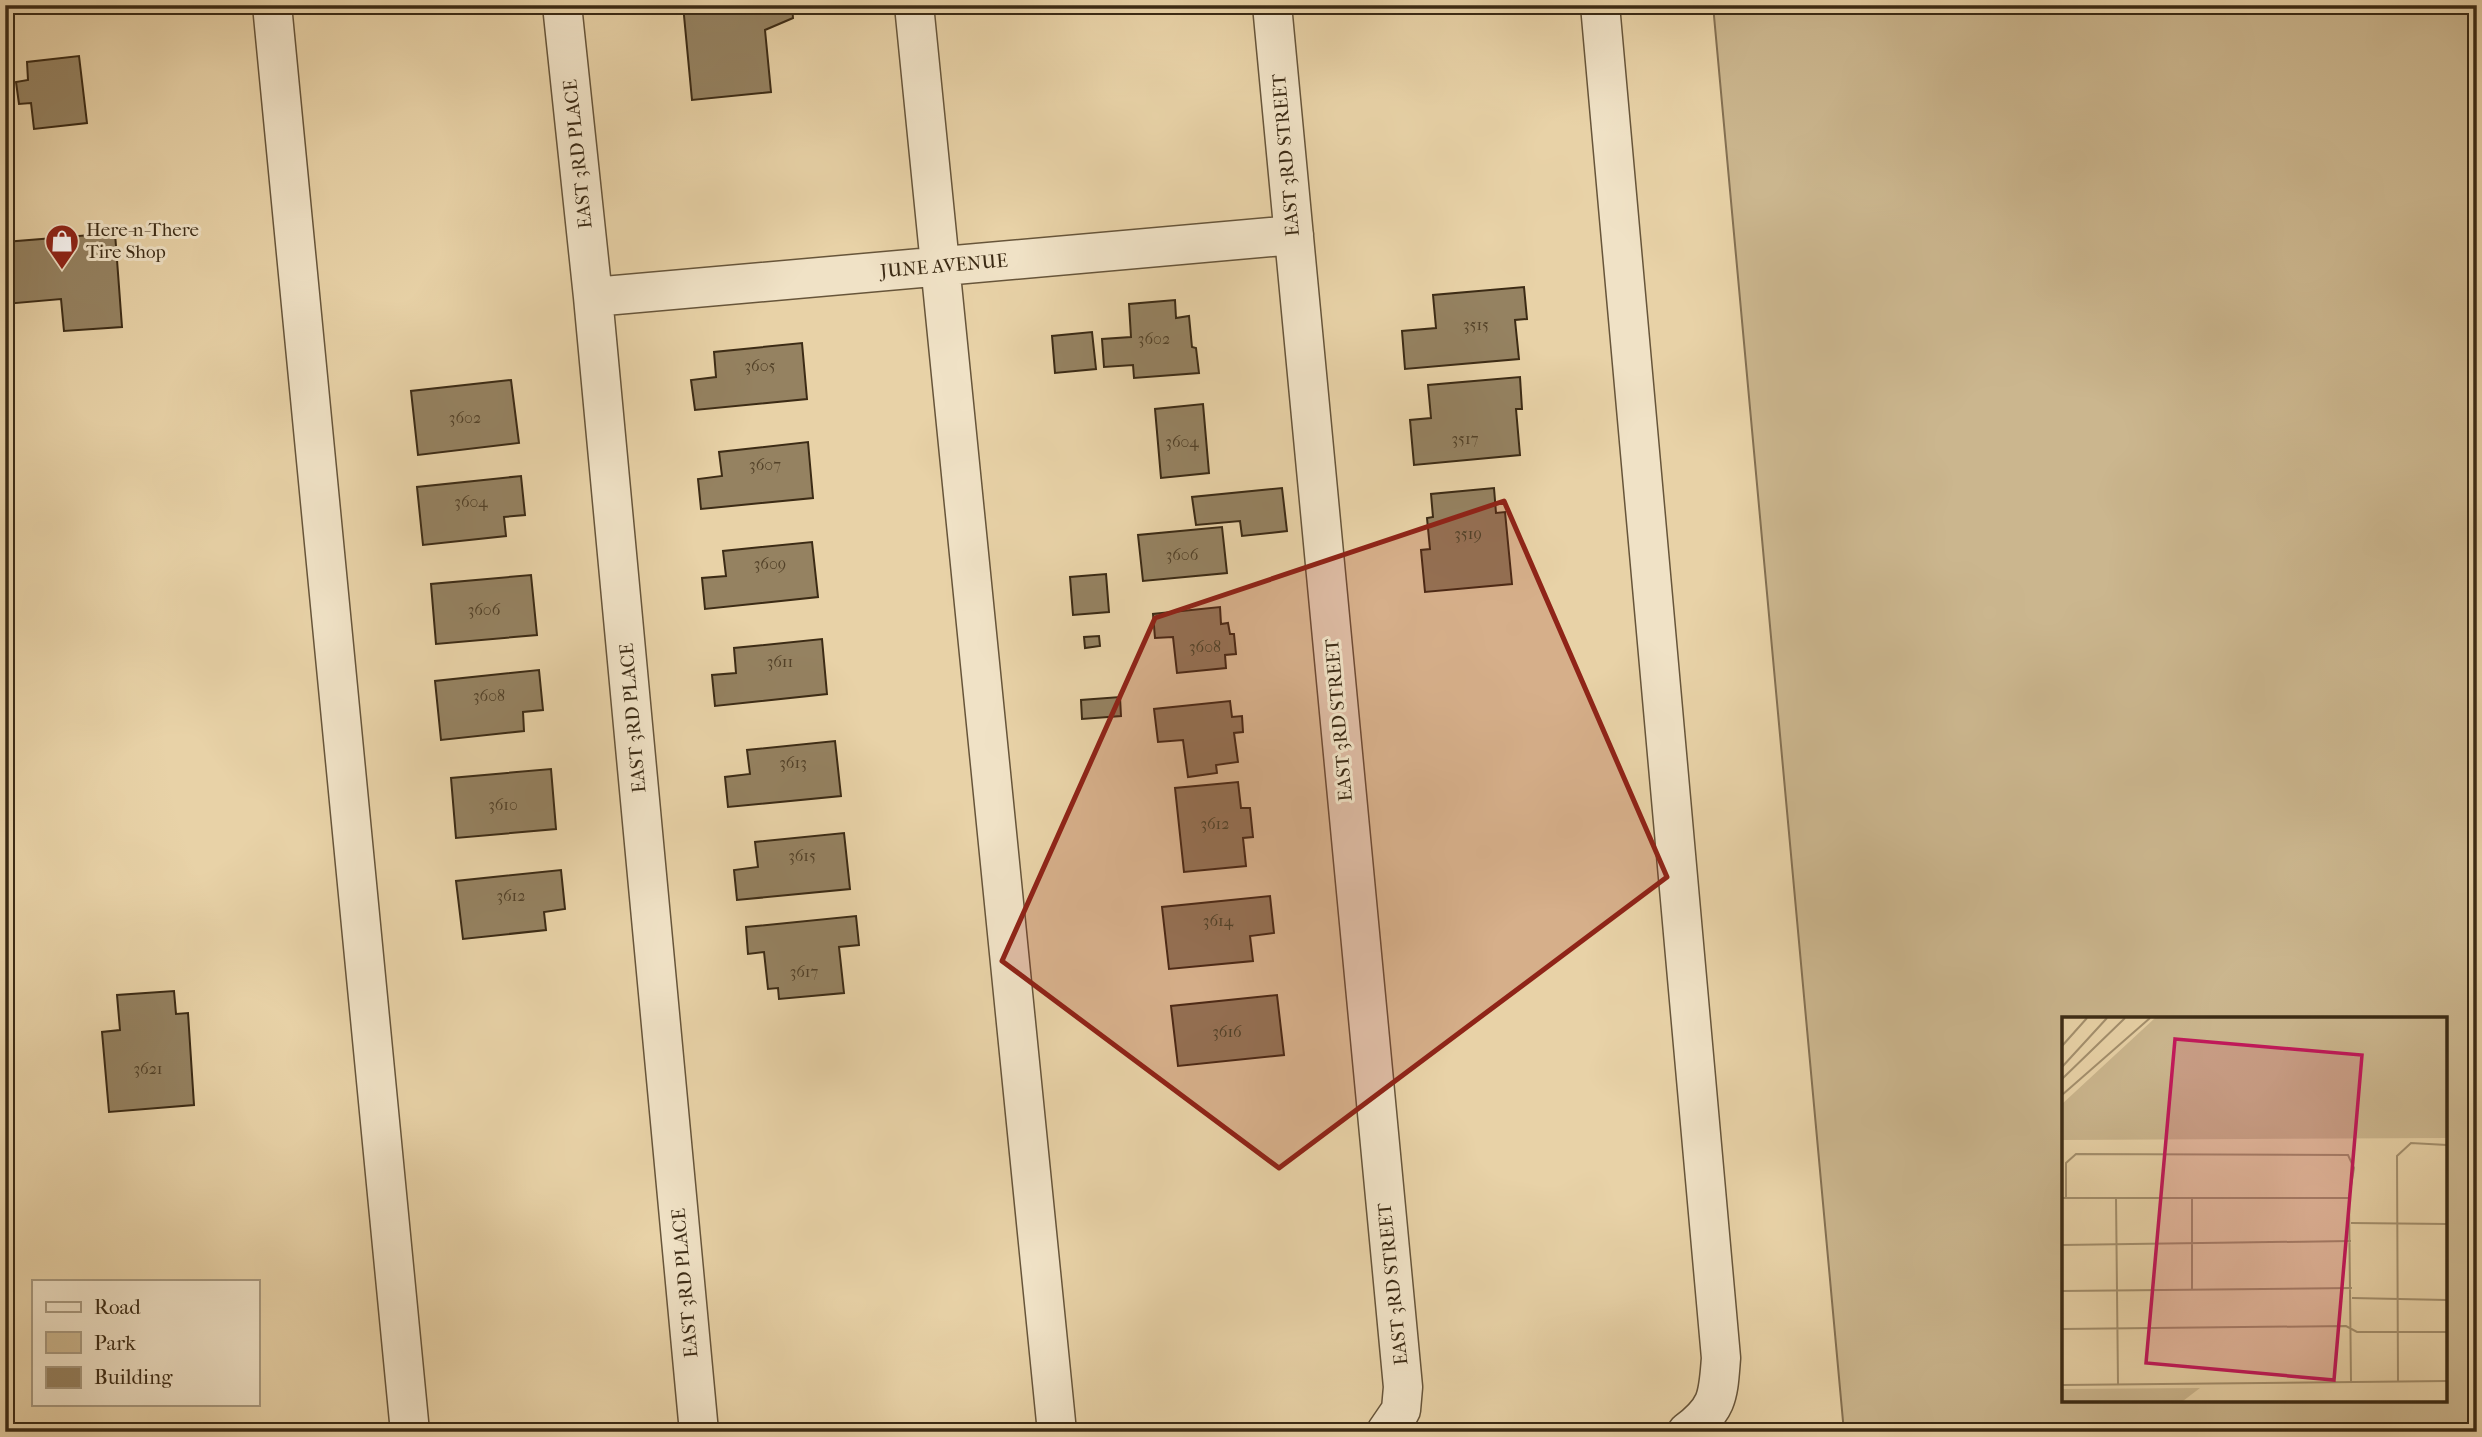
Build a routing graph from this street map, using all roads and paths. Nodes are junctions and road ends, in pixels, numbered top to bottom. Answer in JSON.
{"nodes":[{"id":1,"x":272,"y":5,"type":"edge"},
{"id":2,"x":562,"y":5,"type":"edge"},
{"id":3,"x":914,"y":5,"type":"edge"},
{"id":4,"x":1272,"y":5,"type":"edge"},
{"id":5,"x":1600,"y":5,"type":"edge"},
{"id":6,"x":1294,"y":235,"type":"junction"},
{"id":7,"x":939,"y":266,"type":"junction"},
{"id":8,"x":593,"y":297,"type":"junction"},
{"id":9,"x":1389,"y":1431,"type":"edge"},
{"id":10,"x":410,"y":1432,"type":"edge"},
{"id":11,"x":699,"y":1432,"type":"edge"},
{"id":12,"x":1057,"y":1432,"type":"edge"},
{"id":13,"x":1687,"y":1432,"type":"edge"}],
"edges":[{"from":1,"to":10,"type":"street"},
{"from":2,"to":8,"type":"street","name":"EAST 3RD PLACE"},
{"from":3,"to":7,"type":"street"},
{"from":4,"to":6,"type":"street","name":"EAST 3RD STREET"},
{"from":5,"to":13,"type":"street"},
{"from":6,"to":7,"type":"street","name":"JUNE AVENUE"},
{"from":6,"to":9,"type":"street","name":"EAST 3RD STREET"},
{"from":7,"to":8,"type":"street","name":"JUNE AVENUE"},
{"from":7,"to":12,"type":"street"},
{"from":8,"to":11,"type":"street","name":"EAST 3RD PLACE"}]}
